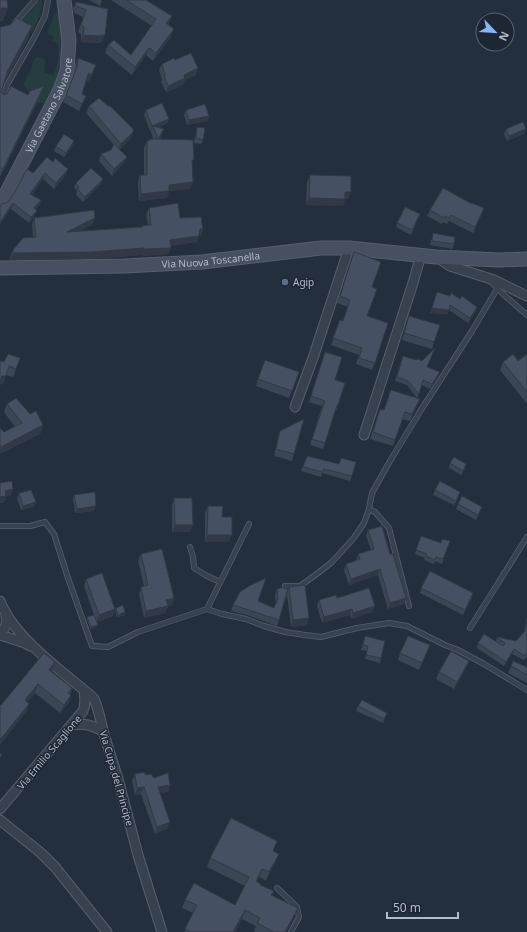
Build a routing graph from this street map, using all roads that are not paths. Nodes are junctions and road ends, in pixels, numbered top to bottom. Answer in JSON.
{"nodes":[{"id":1,"x":35,"y":0,"type":"edge"},
{"id":2,"x":48,"y":0,"type":"edge"},
{"id":3,"x":64,"y":0,"type":"edge"},
{"id":4,"x":17,"y":29,"type":"edge"},
{"id":5,"x":28,"y":35,"type":"edge"},
{"id":6,"x":34,"y":38,"type":"junction"},
{"id":7,"x":0,"y":104,"type":"edge"},
{"id":8,"x":0,"y":202,"type":"edge"},
{"id":9,"x":349,"y":248,"type":"junction"},
{"id":10,"x":421,"y":255,"type":"junction"},
{"id":11,"x":436,"y":257,"type":"junction"},
{"id":12,"x":527,"y":259,"type":"edge"},
{"id":13,"x":0,"y":268,"type":"edge"},
{"id":14,"x":486,"y":278,"type":"junction"},
{"id":15,"x":497,"y":289,"type":"junction"},
{"id":16,"x":527,"y":296,"type":"edge"},
{"id":17,"x":527,"y":315,"type":"edge"},
{"id":18,"x":295,"y":407,"type":"dead end"},
{"id":19,"x":364,"y":435,"type":"dead end"},
{"id":20,"x":369,"y":509,"type":"junction"},
{"id":21,"x":249,"y":524,"type":"dead end"},
{"id":22,"x":0,"y":526,"type":"edge"},
{"id":23,"x":527,"y":537,"type":"edge"},
{"id":24,"x":190,"y":547,"type":"dead end"},
{"id":25,"x":220,"y":583,"type":"junction"},
{"id":26,"x":285,"y":586,"type":"edge"},
{"id":27,"x":0,"y":601,"type":"edge"},
{"id":28,"x":409,"y":606,"type":"dead end"},
{"id":29,"x":207,"y":609,"type":"junction"},
{"id":30,"x":6,"y":615,"type":"junction"},
{"id":31,"x":470,"y":628,"type":"dead end"},
{"id":32,"x":0,"y":634,"type":"edge"},
{"id":33,"x":35,"y":648,"type":"junction"},
{"id":34,"x":84,"y":690,"type":"junction"},
{"id":35,"x":527,"y":690,"type":"edge"},
{"id":36,"x":72,"y":725,"type":"junction"},
{"id":37,"x":103,"y":731,"type":"junction"},
{"id":38,"x":0,"y":810,"type":"edge"},
{"id":39,"x":0,"y":820,"type":"edge"},
{"id":40,"x":277,"y":888,"type":"dead end"},
{"id":41,"x":107,"y":932,"type":"edge"},
{"id":42,"x":162,"y":932,"type":"edge"},
{"id":43,"x":291,"y":932,"type":"edge"}],
"edges":[{"from":1,"to":4,"type":"lane"},
{"from":2,"to":6,"type":"lane"},
{"from":3,"to":8,"type":"main road","name":"Via Gaetano Salvatore"},
{"from":5,"to":6,"type":"lane"},
{"from":6,"to":7,"type":"lane"},
{"from":9,"to":10,"type":"main road","name":"Via Nuova Toscanella"},
{"from":9,"to":13,"type":"main road","name":"Via Nuova Toscanella"},
{"from":9,"to":18,"type":"street"},
{"from":10,"to":11,"type":"main road","name":"Via Nuova Toscanella"},
{"from":10,"to":19,"type":"street"},
{"from":11,"to":12,"type":"main road","name":"Via Nuova Toscanella"},
{"from":11,"to":14,"type":"street"},
{"from":14,"to":15,"type":"lane"},
{"from":14,"to":16,"type":"street"},
{"from":15,"to":17,"type":"lane"},
{"from":15,"to":20,"type":"lane"},
{"from":20,"to":26,"type":"lane"},
{"from":20,"to":28,"type":"lane"},
{"from":21,"to":25,"type":"lane"},
{"from":22,"to":29,"type":"lane"},
{"from":23,"to":31,"type":"lane"},
{"from":24,"to":25,"type":"lane"},
{"from":25,"to":29,"type":"lane"},
{"from":27,"to":30,"type":"street","name":"Via Cupa del Principe"},
{"from":29,"to":35,"type":"lane"},
{"from":30,"to":32,"type":"street"},
{"from":30,"to":33,"type":"street","name":"Via Cupa del Principe"},
{"from":32,"to":33,"type":"street","name":"Via Cupa del Principe"},
{"from":33,"to":34,"type":"street","name":"Via Cupa del Principe"},
{"from":34,"to":36,"type":"street","name":"Via Emilio Scaglione"},
{"from":34,"to":37,"type":"street","name":"Via Cupa del Principe"},
{"from":36,"to":37,"type":"street"},
{"from":36,"to":38,"type":"street","name":"Via Emilio Scaglione"},
{"from":37,"to":42,"type":"street","name":"Via Cupa del Principe"},
{"from":39,"to":41,"type":"street"},
{"from":40,"to":43,"type":"lane"}]}
